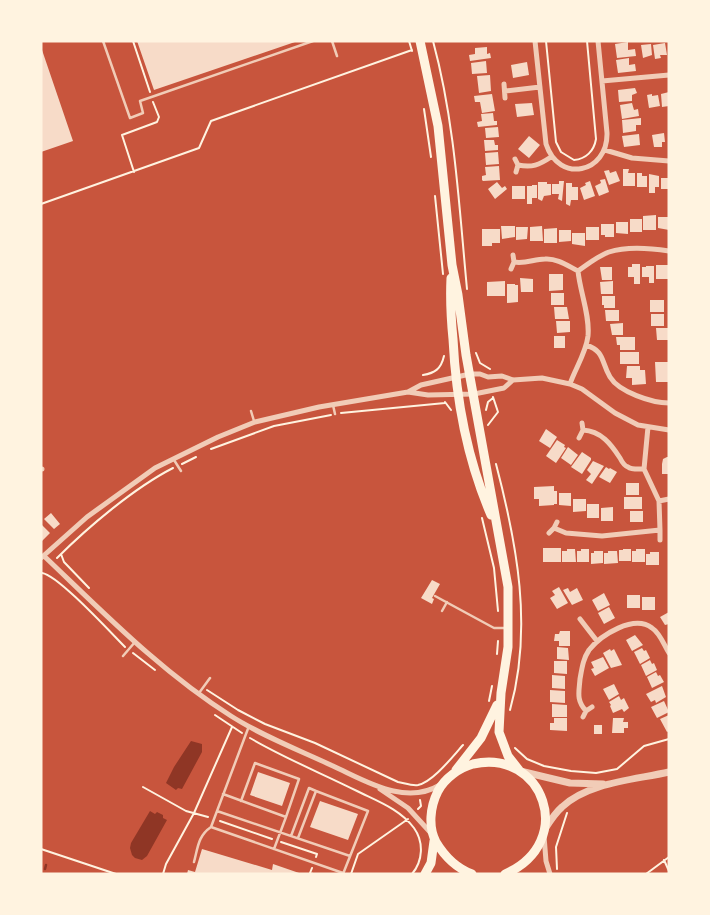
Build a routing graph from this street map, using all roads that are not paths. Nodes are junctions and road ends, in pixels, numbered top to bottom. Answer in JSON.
{"nodes":[{"id":1,"x":103,"y":41,"type":"edge"},
{"id":2,"x":313,"y":41,"type":"edge"},
{"id":3,"x":332,"y":41,"type":"edge"},
{"id":4,"x":420,"y":41,"type":"edge"},
{"id":5,"x":535,"y":41,"type":"edge"},
{"id":6,"x":598,"y":41,"type":"edge"},
{"id":7,"x":337,"y":56,"type":"dead end"},
{"id":8,"x":669,"y":75,"type":"edge"},
{"id":9,"x":602,"y":82,"type":"junction"},
{"id":10,"x":540,"y":87,"type":"junction"},
{"id":11,"x":505,"y":98,"type":"dead end"},
{"id":12,"x":605,"y":150,"type":"junction"},
{"id":13,"x":551,"y":157,"type":"junction"},
{"id":14,"x":515,"y":159,"type":"dead end"},
{"id":15,"x":669,"y":161,"type":"edge"},
{"id":16,"x":518,"y":165,"type":"junction"},
{"id":17,"x":516,"y":172,"type":"dead end"},
{"id":18,"x":669,"y":251,"type":"edge"},
{"id":19,"x":513,"y":256,"type":"dead end"},
{"id":20,"x":514,"y":262,"type":"junction"},
{"id":21,"x":452,"y":265,"type":"junction"},
{"id":22,"x":511,"y":270,"type":"dead end"},
{"id":23,"x":578,"y":271,"type":"junction"},
{"id":24,"x":586,"y":344,"type":"junction"},
{"id":25,"x":470,"y":374,"type":"junction"},
{"id":26,"x":455,"y":376,"type":"junction"},
{"id":27,"x":513,"y":380,"type":"junction"},
{"id":28,"x":570,"y":384,"type":"junction"},
{"id":29,"x":408,"y":392,"type":"junction"},
{"id":30,"x":458,"y":394,"type":"junction"},
{"id":31,"x":474,"y":394,"type":"junction"},
{"id":32,"x":669,"y":403,"type":"edge"},
{"id":33,"x":334,"y":405,"type":"junction"},
{"id":34,"x":251,"y":411,"type":"dead end"},
{"id":35,"x":335,"y":414,"type":"road end"},
{"id":36,"x":255,"y":422,"type":"junction"},
{"id":37,"x":582,"y":423,"type":"dead end"},
{"id":38,"x":648,"y":427,"type":"junction"},
{"id":39,"x":583,"y":430,"type":"junction"},
{"id":40,"x":669,"y":430,"type":"edge"},
{"id":41,"x":579,"y":438,"type":"dead end"},
{"id":42,"x":173,"y":459,"type":"junction"},
{"id":43,"x":644,"y":469,"type":"junction"},
{"id":44,"x":181,"y":471,"type":"dead end"},
{"id":45,"x":669,"y":499,"type":"edge"},
{"id":46,"x":659,"y":501,"type":"junction"},
{"id":47,"x":557,"y":522,"type":"dead end"},
{"id":48,"x":496,"y":528,"type":"junction"},
{"id":49,"x":554,"y":528,"type":"junction"},
{"id":50,"x":660,"y":530,"type":"junction"},
{"id":51,"x":549,"y":533,"type":"dead end"},
{"id":52,"x":660,"y":540,"type":"dead end"},
{"id":53,"x":42,"y":557,"type":"edge"},
{"id":54,"x":435,"y":596,"type":"dead end"},
{"id":55,"x":447,"y":602,"type":"junction"},
{"id":56,"x":442,"y":611,"type":"dead end"},
{"id":57,"x":580,"y":619,"type":"dead end"},
{"id":58,"x":509,"y":628,"type":"junction"},
{"id":59,"x":597,"y":641,"type":"junction"},
{"id":60,"x":135,"y":642,"type":"junction"},
{"id":61,"x":668,"y":649,"type":"edge"},
{"id":62,"x":123,"y":656,"type":"dead end"},
{"id":63,"x":210,"y":678,"type":"dead end"},
{"id":64,"x":501,"y":693,"type":"junction"},
{"id":65,"x":198,"y":694,"type":"junction"},
{"id":66,"x":592,"y":706,"type":"dead end"},
{"id":67,"x":586,"y":711,"type":"junction"},
{"id":68,"x":583,"y":717,"type":"dead end"},
{"id":69,"x":249,"y":726,"type":"junction"},
{"id":70,"x":519,"y":771,"type":"junction"},
{"id":71,"x":669,"y":772,"type":"edge"},
{"id":72,"x":449,"y":778,"type":"junction"},
{"id":73,"x":614,"y":783,"type":"junction"},
{"id":74,"x":371,"y":784,"type":"junction"},
{"id":75,"x":316,"y":791,"type":"junction"},
{"id":76,"x":223,"y":794,"type":"junction"},
{"id":77,"x":241,"y":800,"type":"junction"},
{"id":78,"x":217,"y":811,"type":"junction"},
{"id":79,"x":286,"y":816,"type":"junction"},
{"id":80,"x":211,"y":827,"type":"junction"},
{"id":81,"x":544,"y":831,"type":"junction"},
{"id":82,"x":280,"y":832,"type":"junction"},
{"id":83,"x":291,"y":836,"type":"junction"},
{"id":84,"x":298,"y":838,"type":"junction"},
{"id":85,"x":434,"y":838,"type":"junction"},
{"id":86,"x":274,"y":849,"type":"junction"},
{"id":87,"x":350,"y":856,"type":"junction"},
{"id":88,"x":194,"y":862,"type":"dead end"},
{"id":89,"x":343,"y":874,"type":"edge"},
{"id":90,"x":426,"y":874,"type":"edge"},
{"id":91,"x":472,"y":874,"type":"edge"},
{"id":92,"x":505,"y":874,"type":"edge"},
{"id":93,"x":550,"y":874,"type":"edge"}],
"edges":[{"from":1,"to":2,"type":"lane"},
{"from":3,"to":7,"type":"lane"},
{"from":4,"to":21,"type":"main road"},
{"from":5,"to":10,"type":"street"},
{"from":6,"to":9,"type":"street"},
{"from":8,"to":9,"type":"street"},
{"from":9,"to":12,"type":"street"},
{"from":10,"to":11,"type":"street"},
{"from":10,"to":13,"type":"street"},
{"from":12,"to":13,"type":"street"},
{"from":12,"to":15,"type":"street"},
{"from":13,"to":16,"type":"street"},
{"from":14,"to":16,"type":"street"},
{"from":16,"to":17,"type":"street"},
{"from":18,"to":23,"type":"street"},
{"from":19,"to":20,"type":"street"},
{"from":20,"to":22,"type":"street"},
{"from":20,"to":23,"type":"street"},
{"from":21,"to":25,"type":"main road"},
{"from":21,"to":26,"type":"main road"},
{"from":23,"to":24,"type":"street"},
{"from":24,"to":28,"type":"street"},
{"from":24,"to":32,"type":"street"},
{"from":25,"to":26,"type":"street"},
{"from":25,"to":27,"type":"street"},
{"from":25,"to":31,"type":"main road"},
{"from":26,"to":29,"type":"street"},
{"from":26,"to":30,"type":"main road"},
{"from":27,"to":28,"type":"street"},
{"from":27,"to":31,"type":"street"},
{"from":28,"to":38,"type":"street"},
{"from":29,"to":30,"type":"street"},
{"from":29,"to":33,"type":"street"},
{"from":30,"to":31,"type":"street"},
{"from":30,"to":48,"type":"main road"},
{"from":31,"to":48,"type":"main road"},
{"from":33,"to":35,"type":"lane"},
{"from":33,"to":36,"type":"street"},
{"from":34,"to":36,"type":"lane"},
{"from":36,"to":42,"type":"street"},
{"from":37,"to":39,"type":"street"},
{"from":38,"to":40,"type":"street"},
{"from":38,"to":43,"type":"street"},
{"from":39,"to":41,"type":"street"},
{"from":39,"to":43,"type":"street"},
{"from":42,"to":44,"type":"lane"},
{"from":42,"to":53,"type":"street"},
{"from":43,"to":46,"type":"street"},
{"from":45,"to":46,"type":"street"},
{"from":46,"to":50,"type":"street"},
{"from":47,"to":49,"type":"street"},
{"from":48,"to":58,"type":"main road"},
{"from":49,"to":50,"type":"street"},
{"from":49,"to":51,"type":"street"},
{"from":50,"to":52,"type":"street"},
{"from":53,"to":60,"type":"street"},
{"from":54,"to":55,"type":"lane"},
{"from":55,"to":56,"type":"lane"},
{"from":55,"to":58,"type":"lane"},
{"from":57,"to":59,"type":"street"},
{"from":58,"to":64,"type":"main road"},
{"from":59,"to":61,"type":"street"},
{"from":59,"to":67,"type":"street"},
{"from":60,"to":62,"type":"lane"},
{"from":60,"to":65,"type":"street"},
{"from":63,"to":65,"type":"lane"},
{"from":64,"to":70,"type":"main road"},
{"from":64,"to":72,"type":"main road"},
{"from":65,"to":69,"type":"street"},
{"from":66,"to":67,"type":"street"},
{"from":67,"to":68,"type":"street"},
{"from":69,"to":74,"type":"street"},
{"from":69,"to":76,"type":"lane"},
{"from":70,"to":72,"type":"main road"},
{"from":70,"to":73,"type":"street"},
{"from":70,"to":81,"type":"main road"},
{"from":71,"to":73,"type":"street"},
{"from":72,"to":74,"type":"street"},
{"from":72,"to":85,"type":"main road"},
{"from":73,"to":81,"type":"street"},
{"from":74,"to":85,"type":"street"},
{"from":75,"to":83,"type":"lane"},
{"from":75,"to":84,"type":"lane"},
{"from":75,"to":87,"type":"lane"},
{"from":76,"to":77,"type":"lane"},
{"from":76,"to":78,"type":"lane"},
{"from":77,"to":79,"type":"lane"},
{"from":77,"to":79,"type":"lane"},
{"from":78,"to":80,"type":"lane"},
{"from":78,"to":82,"type":"lane"},
{"from":79,"to":82,"type":"lane"},
{"from":80,"to":86,"type":"lane"},
{"from":80,"to":88,"type":"lane"},
{"from":81,"to":92,"type":"main road"},
{"from":81,"to":93,"type":"street"},
{"from":82,"to":83,"type":"lane"},
{"from":82,"to":86,"type":"lane"},
{"from":83,"to":84,"type":"lane"},
{"from":84,"to":87,"type":"lane"},
{"from":85,"to":90,"type":"main road"},
{"from":85,"to":91,"type":"main road"},
{"from":86,"to":89,"type":"lane"},
{"from":87,"to":89,"type":"lane"}]}
